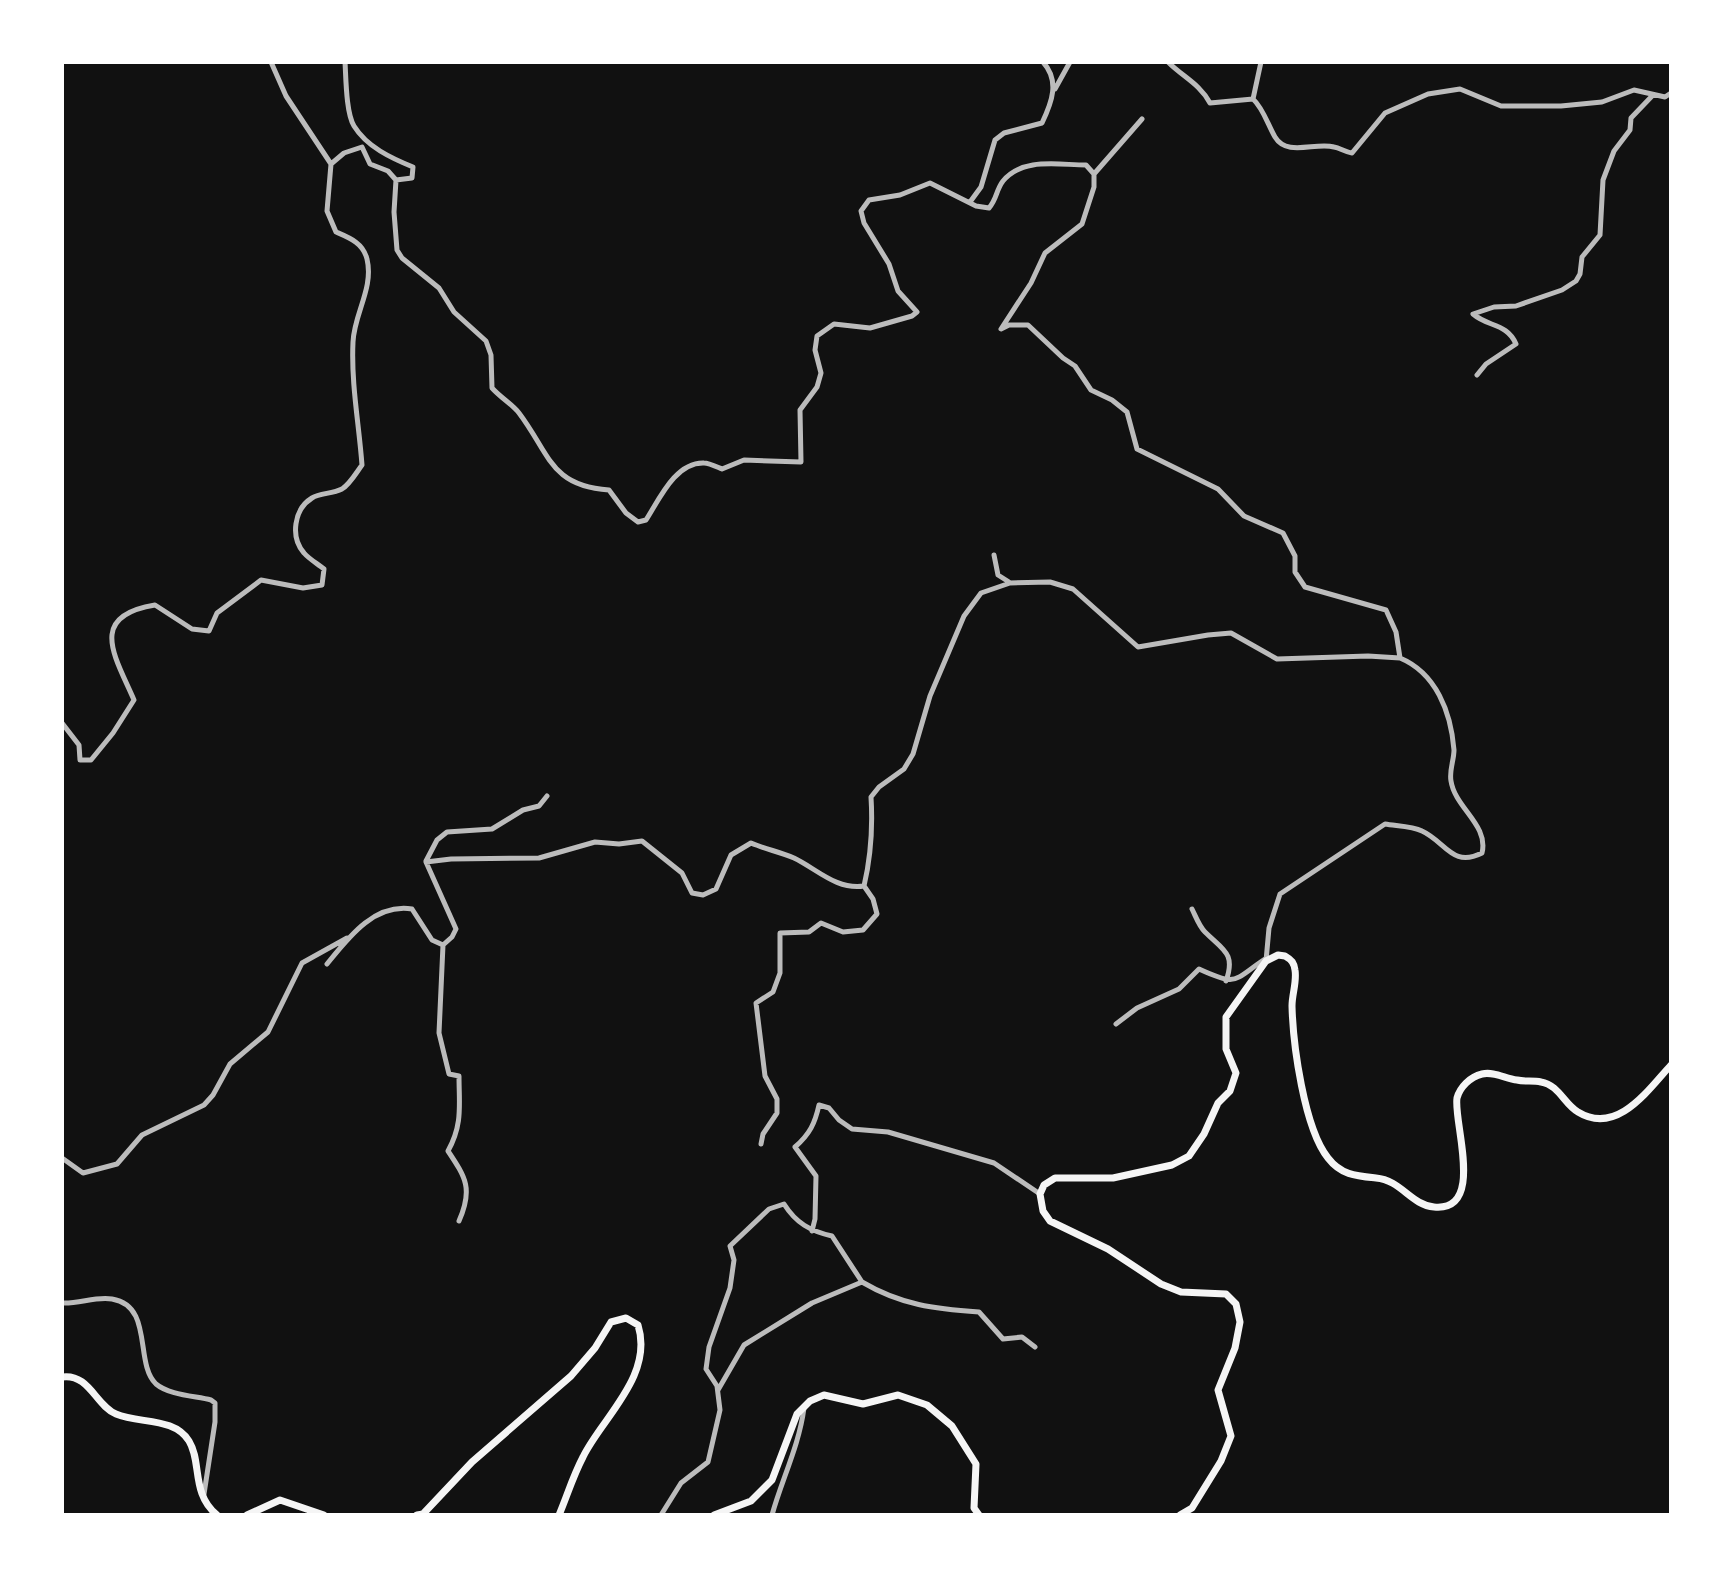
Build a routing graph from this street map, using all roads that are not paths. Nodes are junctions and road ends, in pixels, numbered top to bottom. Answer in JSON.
{"nodes":[{"id":1,"x":271,"y":62,"type":"edge"},
{"id":2,"x":345,"y":62,"type":"edge"},
{"id":3,"x":1043,"y":62,"type":"edge"},
{"id":4,"x":1070,"y":62,"type":"edge"},
{"id":5,"x":1168,"y":62,"type":"edge"},
{"id":6,"x":1261,"y":62,"type":"edge"},
{"id":7,"x":1053,"y":91,"type":"junction"},
{"id":8,"x":1671,"y":93,"type":"edge"},
{"id":9,"x":1654,"y":94,"type":"junction"},
{"id":10,"x":1253,"y":99,"type":"junction"},
{"id":11,"x":1142,"y":119,"type":"dead end"},
{"id":12,"x":331,"y":164,"type":"junction"},
{"id":13,"x":1094,"y":174,"type":"junction"},
{"id":14,"x":396,"y":180,"type":"junction"},
{"id":15,"x":970,"y":202,"type":"junction"},
{"id":16,"x":1477,"y":375,"type":"dead end"},
{"id":17,"x":994,"y":555,"type":"dead end"},
{"id":18,"x":1010,"y":583,"type":"junction"},
{"id":19,"x":1400,"y":658,"type":"junction"},
{"id":20,"x":62,"y":723,"type":"edge"},
{"id":21,"x":547,"y":796,"type":"dead end"},
{"id":22,"x":426,"y":862,"type":"junction"},
{"id":23,"x":864,"y":886,"type":"junction"},
{"id":24,"x":1192,"y":909,"type":"dead end"},
{"id":25,"x":351,"y":936,"type":"junction"},
{"id":26,"x":443,"y":945,"type":"junction"},
{"id":27,"x":1266,"y":960,"type":"junction"},
{"id":28,"x":327,"y":964,"type":"dead end"},
{"id":29,"x":1226,"y":982,"type":"junction"},
{"id":30,"x":1116,"y":1024,"type":"dead end"},
{"id":31,"x":1671,"y":1065,"type":"edge"},
{"id":32,"x":761,"y":1144,"type":"dead end"},
{"id":33,"x":62,"y":1158,"type":"edge"},
{"id":34,"x":1040,"y":1194,"type":"junction"},
{"id":35,"x":459,"y":1221,"type":"dead end"},
{"id":36,"x":812,"y":1231,"type":"junction"},
{"id":37,"x":862,"y":1282,"type":"junction"},
{"id":38,"x":62,"y":1303,"type":"edge"},
{"id":39,"x":1035,"y":1347,"type":"dead end"},
{"id":40,"x":62,"y":1377,"type":"edge"},
{"id":41,"x":718,"y":1390,"type":"junction"},
{"id":42,"x":805,"y":1407,"type":"junction"},
{"id":43,"x":203,"y":1499,"type":"junction"},
{"id":44,"x":217,"y":1515,"type":"edge"},
{"id":45,"x":247,"y":1515,"type":"edge"},
{"id":46,"x":324,"y":1515,"type":"edge"},
{"id":47,"x":417,"y":1515,"type":"edge"},
{"id":48,"x":559,"y":1515,"type":"edge"},
{"id":49,"x":661,"y":1515,"type":"edge"},
{"id":50,"x":714,"y":1515,"type":"edge"},
{"id":51,"x":772,"y":1515,"type":"edge"},
{"id":52,"x":979,"y":1515,"type":"edge"},
{"id":53,"x":1180,"y":1515,"type":"edge"}],
"edges":[{"from":1,"to":12,"type":"street"},
{"from":2,"to":14,"type":"street"},
{"from":3,"to":7,"type":"street"},
{"from":4,"to":7,"type":"street"},
{"from":5,"to":10,"type":"street"},
{"from":6,"to":10,"type":"street"},
{"from":7,"to":15,"type":"street"},
{"from":8,"to":9,"type":"street"},
{"from":9,"to":10,"type":"street"},
{"from":9,"to":16,"type":"street"},
{"from":11,"to":13,"type":"street"},
{"from":12,"to":14,"type":"street"},
{"from":12,"to":20,"type":"street"},
{"from":13,"to":15,"type":"street"},
{"from":13,"to":19,"type":"street"},
{"from":14,"to":15,"type":"street"},
{"from":17,"to":18,"type":"street"},
{"from":18,"to":19,"type":"street"},
{"from":18,"to":23,"type":"street"},
{"from":19,"to":27,"type":"street"},
{"from":21,"to":22,"type":"street"},
{"from":22,"to":23,"type":"street"},
{"from":22,"to":26,"type":"street"},
{"from":23,"to":32,"type":"street"},
{"from":24,"to":29,"type":"street"},
{"from":25,"to":26,"type":"street"},
{"from":25,"to":28,"type":"street"},
{"from":25,"to":33,"type":"street"},
{"from":26,"to":35,"type":"street"},
{"from":27,"to":29,"type":"street"},
{"from":27,"to":31,"type":"main road"},
{"from":27,"to":34,"type":"main road"},
{"from":29,"to":30,"type":"street"},
{"from":34,"to":36,"type":"street"},
{"from":34,"to":53,"type":"main road"},
{"from":36,"to":37,"type":"street"},
{"from":36,"to":41,"type":"street"},
{"from":37,"to":39,"type":"street"},
{"from":37,"to":41,"type":"street"},
{"from":38,"to":43,"type":"street"},
{"from":40,"to":43,"type":"main road"},
{"from":41,"to":49,"type":"street"},
{"from":42,"to":50,"type":"main road"},
{"from":42,"to":51,"type":"street"},
{"from":42,"to":52,"type":"main road"},
{"from":43,"to":44,"type":"main road"},
{"from":45,"to":46,"type":"main road"},
{"from":47,"to":48,"type":"main road"}]}
